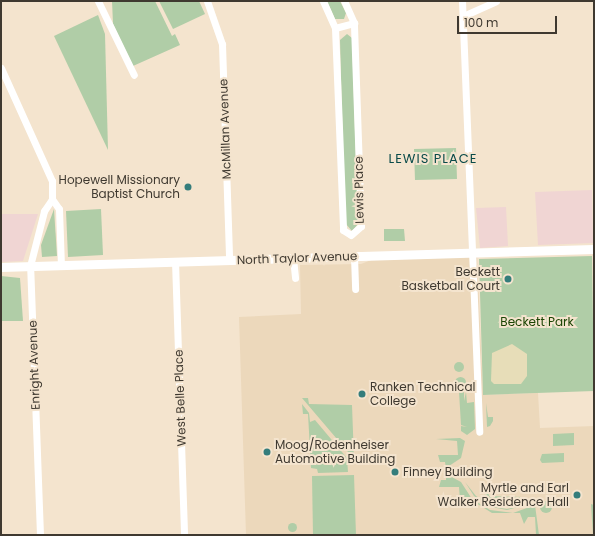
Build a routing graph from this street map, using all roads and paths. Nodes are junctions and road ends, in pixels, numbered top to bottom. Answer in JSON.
{"nodes":[{"id":1,"x":98,"y":1,"type":"edge"},
{"id":2,"x":207,"y":1,"type":"edge"},
{"id":3,"x":323,"y":1,"type":"edge"},
{"id":4,"x":344,"y":1,"type":"edge"},
{"id":5,"x":462,"y":1,"type":"edge"},
{"id":6,"x":496,"y":1,"type":"edge"},
{"id":7,"x":463,"y":16,"type":"junction"},
{"id":8,"x":354,"y":23,"type":"junction"},
{"id":9,"x":336,"y":28,"type":"junction"},
{"id":10,"x":1,"y":68,"type":"edge"},
{"id":11,"x":134,"y":75,"type":"dead end"},
{"id":12,"x":52,"y":199,"type":"junction"},
{"id":13,"x":594,"y":249,"type":"edge"},
{"id":14,"x":470,"y":252,"type":"junction"},
{"id":15,"x":354,"y":256,"type":"junction"},
{"id":16,"x":293,"y":258,"type":"junction"},
{"id":17,"x":230,"y":260,"type":"junction"},
{"id":18,"x":175,"y":261,"type":"junction"},
{"id":19,"x":61,"y":265,"type":"junction"},
{"id":20,"x":30,"y":266,"type":"junction"},
{"id":21,"x":1,"y":267,"type":"edge"},
{"id":22,"x":295,"y":278,"type":"dead end"},
{"id":23,"x":355,"y":289,"type":"dead end"},
{"id":24,"x":479,"y":432,"type":"dead end"},
{"id":25,"x":40,"y":535,"type":"edge"},
{"id":26,"x":184,"y":535,"type":"edge"}],
"edges":[{"from":1,"to":11,"type":"street"},
{"from":2,"to":17,"type":"street","name":"McMillan Avenue"},
{"from":3,"to":9,"type":"street","name":"Lewis Place"},
{"from":4,"to":8,"type":"street","name":"Lewis Place"},
{"from":5,"to":7,"type":"street"},
{"from":6,"to":7,"type":"street"},
{"from":7,"to":14,"type":"street"},
{"from":8,"to":9,"type":"street"},
{"from":8,"to":9,"type":"street","name":"Lewis Place"},
{"from":10,"to":12,"type":"street"},
{"from":12,"to":19,"type":"street"},
{"from":12,"to":20,"type":"street","name":"Enright Avenue"},
{"from":13,"to":14,"type":"street","name":"North Taylor Avenue"},
{"from":14,"to":15,"type":"street","name":"North Taylor Avenue"},
{"from":14,"to":24,"type":"street"},
{"from":15,"to":16,"type":"street","name":"North Taylor Avenue"},
{"from":15,"to":23,"type":"street"},
{"from":16,"to":17,"type":"street","name":"North Taylor Avenue"},
{"from":16,"to":22,"type":"street"},
{"from":17,"to":18,"type":"street","name":"North Taylor Avenue"},
{"from":18,"to":19,"type":"street","name":"North Taylor Avenue"},
{"from":18,"to":26,"type":"street","name":"West Belle Place"},
{"from":19,"to":20,"type":"street","name":"North Taylor Avenue"},
{"from":20,"to":21,"type":"street","name":"North Taylor Avenue"},
{"from":20,"to":25,"type":"street","name":"Enright Avenue"}]}
